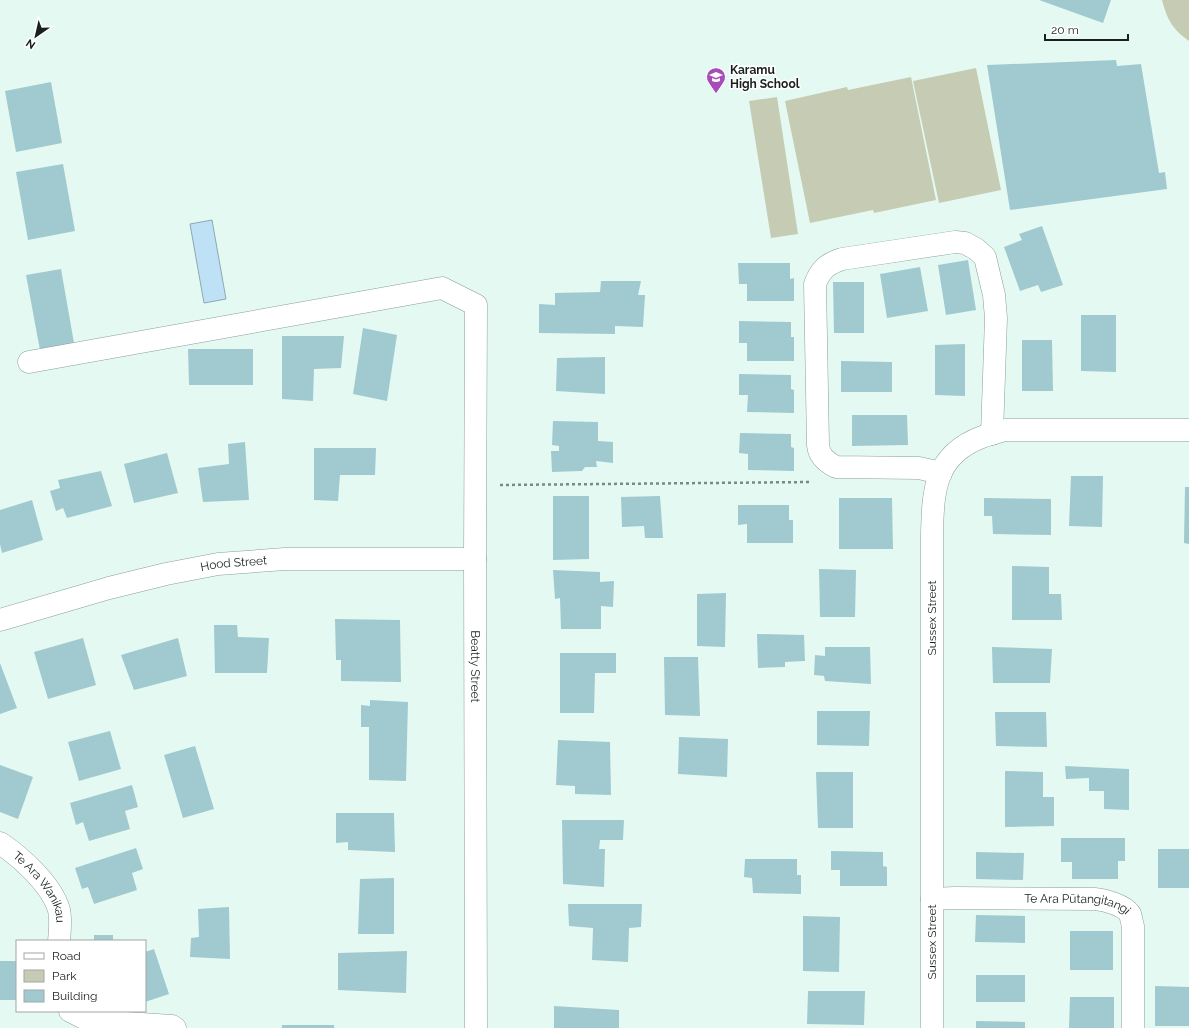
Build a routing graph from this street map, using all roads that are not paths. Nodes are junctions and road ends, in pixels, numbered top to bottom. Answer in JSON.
{"nodes":[{"id":1,"x":29,"y":362,"type":"dead end"},
{"id":2,"x":1189,"y":430,"type":"edge"},
{"id":3,"x":992,"y":434,"type":"junction"},
{"id":4,"x":941,"y":473,"type":"junction"},
{"id":5,"x":475,"y":559,"type":"junction"},
{"id":6,"x":0,"y":620,"type":"edge"},
{"id":7,"x":0,"y":843,"type":"edge"},
{"id":8,"x":932,"y":899,"type":"junction"},
{"id":9,"x":59,"y":940,"type":"edge"},
{"id":10,"x":72,"y":1012,"type":"edge"},
{"id":11,"x":175,"y":1028,"type":"edge"},
{"id":12,"x":476,"y":1028,"type":"edge"},
{"id":13,"x":932,"y":1028,"type":"edge"},
{"id":14,"x":1133,"y":1028,"type":"edge"}],
"edges":[{"from":1,"to":5,"type":"street","name":"Beatty Street"},
{"from":2,"to":3,"type":"street","name":"Sussex Street"},
{"from":3,"to":4,"type":"street","name":"Sussex Street"},
{"from":3,"to":4,"type":"street"},
{"from":4,"to":8,"type":"street","name":"Sussex Street"},
{"from":5,"to":6,"type":"street","name":"Hood Street"},
{"from":5,"to":12,"type":"street","name":"Beatty Street"},
{"from":7,"to":9,"type":"street","name":"Te Ara Wanikau"},
{"from":8,"to":13,"type":"street","name":"Sussex Street"},
{"from":8,"to":14,"type":"street","name":"Te Ara Pūtangitangi"},
{"from":10,"to":11,"type":"street"}]}
